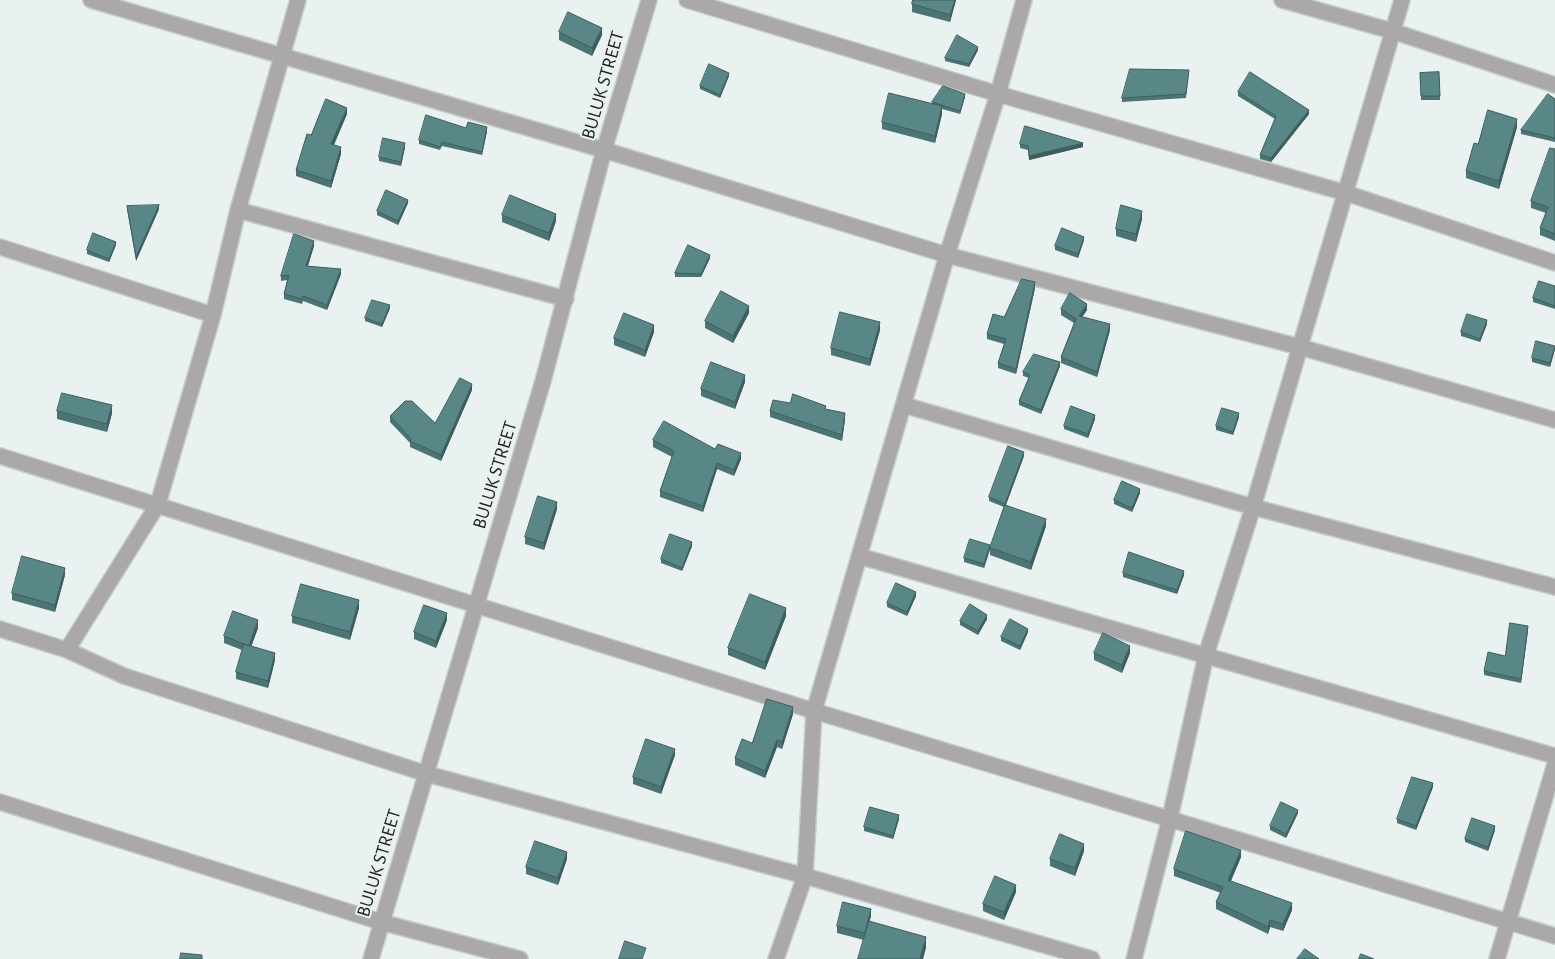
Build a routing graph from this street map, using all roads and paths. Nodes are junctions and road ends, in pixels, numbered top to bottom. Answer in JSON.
{"nodes":[{"id":1,"x":92,"y":0,"type":"edge"},
{"id":2,"x":298,"y":0,"type":"edge"},
{"id":3,"x":648,"y":0,"type":"edge"},
{"id":4,"x":687,"y":0,"type":"edge"},
{"id":5,"x":1024,"y":0,"type":"edge"},
{"id":6,"x":1282,"y":0,"type":"edge"},
{"id":7,"x":1402,"y":0,"type":"edge"},
{"id":8,"x":1392,"y":31,"type":"junction"},
{"id":9,"x":283,"y":55,"type":"junction"},
{"id":10,"x":1555,"y":85,"type":"edge"},
{"id":11,"x":998,"y":94,"type":"junction"},
{"id":12,"x":604,"y":150,"type":"junction"},
{"id":13,"x":1346,"y":193,"type":"junction"},
{"id":14,"x":238,"y":210,"type":"junction"},
{"id":15,"x":0,"y":247,"type":"edge"},
{"id":16,"x":947,"y":255,"type":"junction"},
{"id":17,"x":1555,"y":263,"type":"edge"},
{"id":18,"x":566,"y":299,"type":"junction"},
{"id":19,"x":213,"y":315,"type":"junction"},
{"id":20,"x":1300,"y":347,"type":"junction"},
{"id":21,"x":904,"y":405,"type":"junction"},
{"id":22,"x":1555,"y":420,"type":"edge"},
{"id":23,"x":0,"y":456,"type":"edge"},
{"id":24,"x":158,"y":504,"type":"junction"},
{"id":25,"x":1253,"y":507,"type":"junction"},
{"id":26,"x":859,"y":556,"type":"junction"},
{"id":27,"x":1555,"y":587,"type":"edge"},
{"id":28,"x":476,"y":606,"type":"junction"},
{"id":29,"x":0,"y":629,"type":"edge"},
{"id":30,"x":67,"y":650,"type":"junction"},
{"id":31,"x":1206,"y":655,"type":"junction"},
{"id":32,"x":814,"y":711,"type":"junction"},
{"id":33,"x":1555,"y":756,"type":"edge"},
{"id":34,"x":1555,"y":764,"type":"edge"},
{"id":35,"x":428,"y":774,"type":"junction"},
{"id":36,"x":0,"y":802,"type":"edge"},
{"id":37,"x":1170,"y":818,"type":"junction"},
{"id":38,"x":805,"y":876,"type":"junction"},
{"id":39,"x":381,"y":922,"type":"junction"},
{"id":40,"x":1508,"y":922,"type":"junction"},
{"id":41,"x":1555,"y":936,"type":"edge"},
{"id":42,"x":371,"y":959,"type":"edge"},
{"id":43,"x":520,"y":959,"type":"edge"},
{"id":44,"x":776,"y":959,"type":"edge"},
{"id":45,"x":1092,"y":959,"type":"edge"},
{"id":46,"x":1134,"y":959,"type":"edge"},
{"id":47,"x":1497,"y":959,"type":"edge"}],
"edges":[{"from":1,"to":9,"type":"street"},
{"from":2,"to":9,"type":"street"},
{"from":3,"to":12,"type":"street","name":"BULUK STREET"},
{"from":4,"to":11,"type":"street"},
{"from":5,"to":11,"type":"street"},
{"from":6,"to":8,"type":"street"},
{"from":7,"to":8,"type":"street"},
{"from":8,"to":10,"type":"street"},
{"from":8,"to":13,"type":"street"},
{"from":9,"to":12,"type":"street"},
{"from":9,"to":14,"type":"street"},
{"from":11,"to":13,"type":"street"},
{"from":11,"to":16,"type":"street"},
{"from":12,"to":16,"type":"street"},
{"from":12,"to":18,"type":"street","name":"BULUK STREET"},
{"from":13,"to":17,"type":"street"},
{"from":13,"to":20,"type":"street"},
{"from":14,"to":18,"type":"street"},
{"from":14,"to":19,"type":"street"},
{"from":15,"to":19,"type":"street"},
{"from":16,"to":20,"type":"street"},
{"from":16,"to":21,"type":"street"},
{"from":18,"to":28,"type":"street","name":"BULUK STREET"},
{"from":19,"to":24,"type":"street"},
{"from":20,"to":22,"type":"street"},
{"from":20,"to":25,"type":"street"},
{"from":21,"to":25,"type":"street"},
{"from":21,"to":26,"type":"street"},
{"from":23,"to":24,"type":"street"},
{"from":24,"to":28,"type":"street"},
{"from":24,"to":30,"type":"street"},
{"from":25,"to":27,"type":"street"},
{"from":25,"to":31,"type":"street"},
{"from":26,"to":31,"type":"street"},
{"from":26,"to":32,"type":"street"},
{"from":28,"to":32,"type":"street"},
{"from":28,"to":35,"type":"street","name":"BULUK STREET"},
{"from":29,"to":30,"type":"street"},
{"from":30,"to":35,"type":"street"},
{"from":31,"to":33,"type":"street"},
{"from":31,"to":37,"type":"street"},
{"from":32,"to":37,"type":"street"},
{"from":32,"to":38,"type":"street"},
{"from":34,"to":40,"type":"street"},
{"from":35,"to":38,"type":"street"},
{"from":35,"to":39,"type":"street","name":"BULUK STREET"},
{"from":36,"to":39,"type":"street"},
{"from":37,"to":40,"type":"street"},
{"from":37,"to":46,"type":"street"},
{"from":38,"to":44,"type":"street"},
{"from":38,"to":45,"type":"street"},
{"from":39,"to":42,"type":"street","name":"BULUK STREET"},
{"from":39,"to":43,"type":"street"},
{"from":40,"to":41,"type":"street"},
{"from":40,"to":47,"type":"street"}]}
